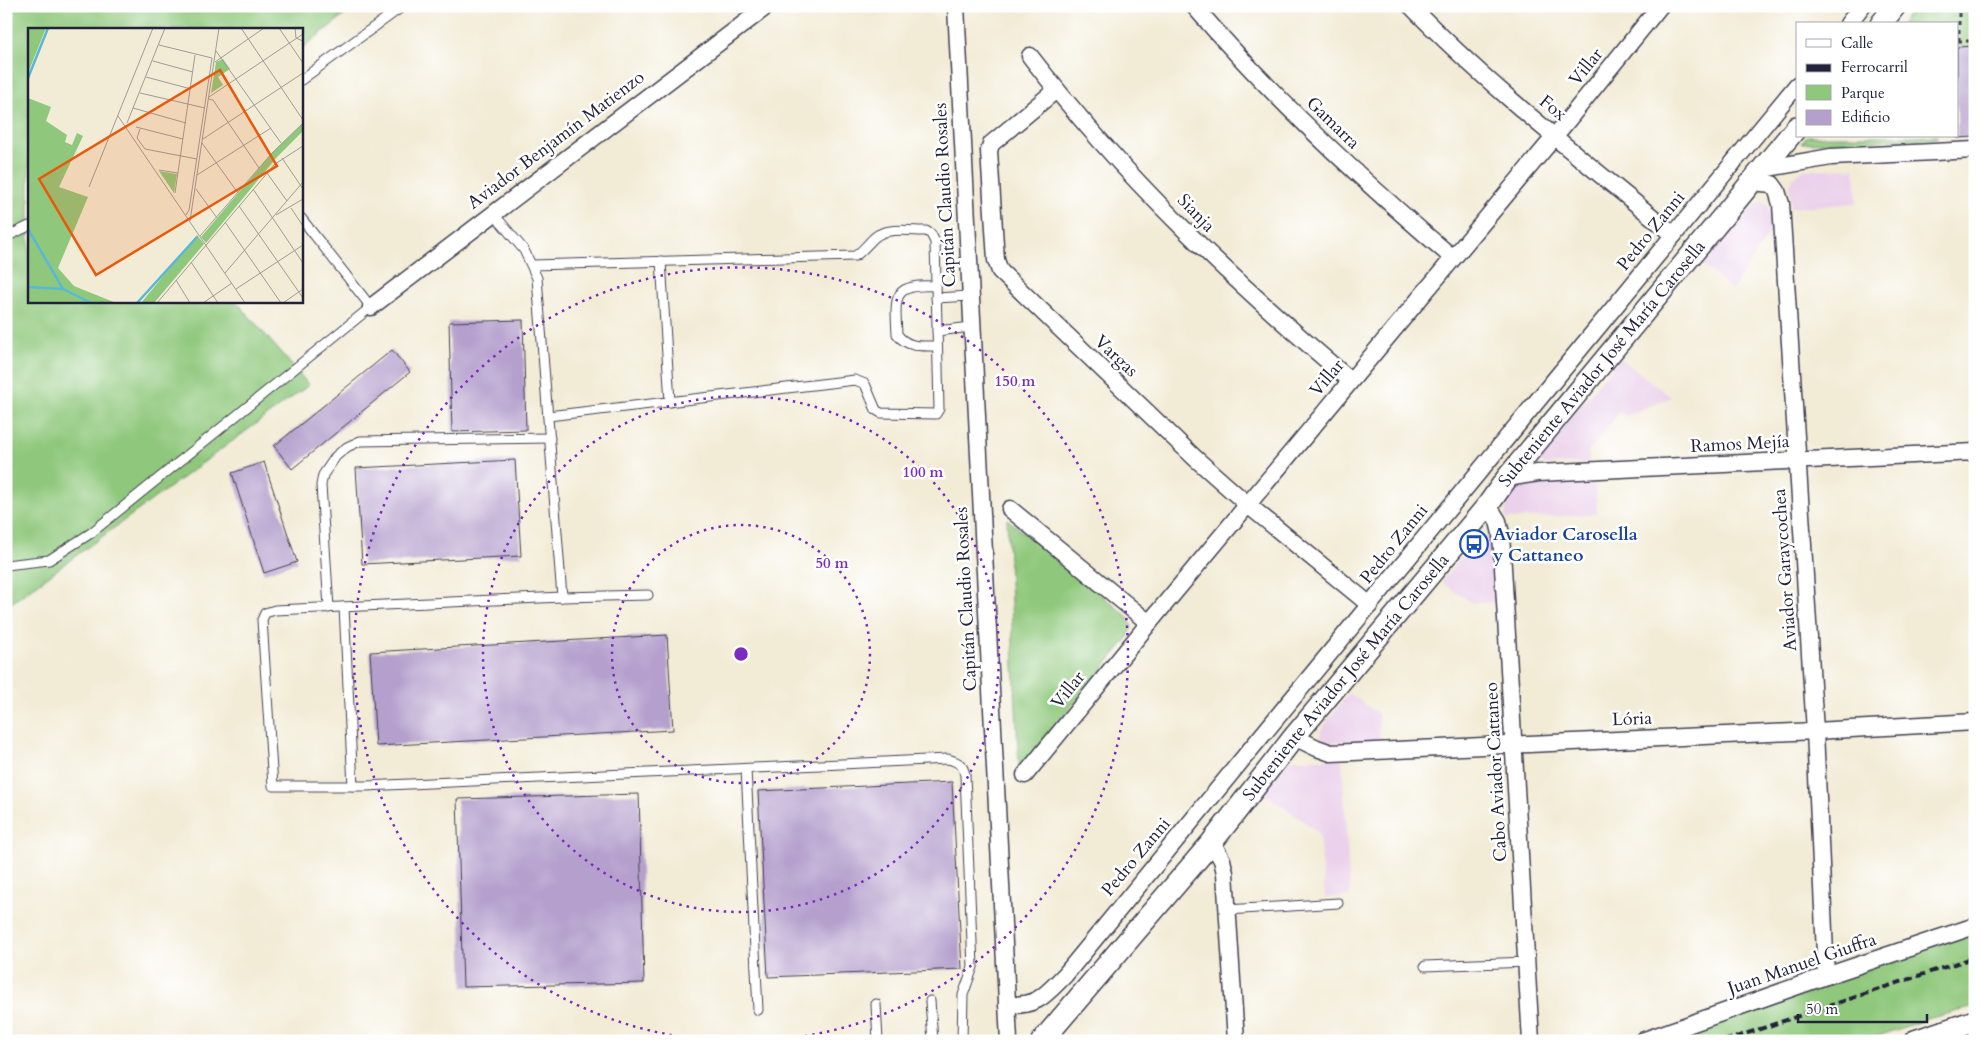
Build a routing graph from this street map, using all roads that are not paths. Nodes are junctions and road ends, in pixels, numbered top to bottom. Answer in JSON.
{"nodes":[{"id":1,"x":403,"y":6,"type":"edge"},
{"id":2,"x":767,"y":6,"type":"edge"},
{"id":3,"x":956,"y":6,"type":"edge"},
{"id":4,"x":1194,"y":6,"type":"edge"},
{"id":5,"x":1411,"y":6,"type":"edge"},
{"id":6,"x":1862,"y":6,"type":"edge"},
{"id":7,"x":1895,"y":6,"type":"edge"},
{"id":8,"x":1656,"y":8,"type":"edge"},
{"id":9,"x":1850,"y":22,"type":"edge"},
{"id":10,"x":1883,"y":22,"type":"edge"},
{"id":11,"x":1030,"y":56,"type":"dead end"},
{"id":12,"x":302,"y":79,"type":"edge"},
{"id":13,"x":1796,"y":86,"type":"edge"},
{"id":14,"x":1056,"y":90,"type":"junction"},
{"id":15,"x":1796,"y":128,"type":"edge"},
{"id":16,"x":1556,"y":136,"type":"junction"},
{"id":17,"x":1975,"y":150,"type":"edge"},
{"id":18,"x":1757,"y":175,"type":"junction"},
{"id":19,"x":493,"y":213,"type":"junction"},
{"id":20,"x":302,"y":219,"type":"edge"},
{"id":21,"x":28,"y":226,"type":"edge"},
{"id":22,"x":1674,"y":235,"type":"junction"},
{"id":23,"x":6,"y":237,"type":"edge"},
{"id":24,"x":1453,"y":258,"type":"junction"},
{"id":25,"x":661,"y":261,"type":"junction"},
{"id":26,"x":532,"y":265,"type":"junction"},
{"id":27,"x":936,"y":286,"type":"junction"},
{"id":28,"x":970,"y":296,"type":"junction"},
{"id":29,"x":936,"y":298,"type":"junction"},
{"id":30,"x":370,"y":307,"type":"junction"},
{"id":31,"x":972,"y":327,"type":"junction"},
{"id":32,"x":937,"y":331,"type":"junction"},
{"id":33,"x":937,"y":346,"type":"junction"},
{"id":34,"x":1350,"y":380,"type":"junction"},
{"id":35,"x":670,"y":402,"type":"junction"},
{"id":36,"x":548,"y":416,"type":"junction"},
{"id":37,"x":550,"y":438,"type":"junction"},
{"id":38,"x":1975,"y":452,"type":"edge"},
{"id":39,"x":1798,"y":461,"type":"junction"},
{"id":40,"x":1507,"y":478,"type":"junction"},
{"id":41,"x":1248,"y":505,"type":"junction"},
{"id":42,"x":1488,"y":505,"type":"junction"},
{"id":43,"x":1010,"y":509,"type":"dead end"},
{"id":44,"x":6,"y":566,"type":"edge"},
{"id":45,"x":648,"y":595,"type":"dead end"},
{"id":46,"x":562,"y":597,"type":"junction"},
{"id":47,"x":1370,"y":606,"type":"junction"},
{"id":48,"x":344,"y":607,"type":"junction"},
{"id":49,"x":330,"y":608,"type":"junction"},
{"id":50,"x":1149,"y":623,"type":"junction"},
{"id":51,"x":1975,"y":722,"type":"edge"},
{"id":52,"x":1815,"y":731,"type":"junction"},
{"id":53,"x":1294,"y":737,"type":"junction"},
{"id":54,"x":1515,"y":744,"type":"junction"},
{"id":55,"x":746,"y":769,"type":"junction"},
{"id":56,"x":1025,"y":775,"type":"dead end"},
{"id":57,"x":353,"y":786,"type":"junction"},
{"id":58,"x":1212,"y":842,"type":"junction"},
{"id":59,"x":1338,"y":903,"type":"dead end"},
{"id":60,"x":1227,"y":910,"type":"junction"},
{"id":61,"x":1975,"y":926,"type":"edge"},
{"id":62,"x":1527,"y":962,"type":"junction"},
{"id":63,"x":1425,"y":966,"type":"dead end"},
{"id":64,"x":1826,"y":976,"type":"junction"},
{"id":65,"x":930,"y":1002,"type":"dead end"},
{"id":66,"x":876,"y":1004,"type":"dead end"},
{"id":67,"x":1007,"y":1004,"type":"junction"},
{"id":68,"x":758,"y":1010,"type":"dead end"},
{"id":69,"x":1975,"y":1021,"type":"edge"},
{"id":70,"x":878,"y":1041,"type":"edge"},
{"id":71,"x":933,"y":1041,"type":"edge"},
{"id":72,"x":962,"y":1041,"type":"edge"},
{"id":73,"x":1009,"y":1041,"type":"edge"},
{"id":74,"x":1042,"y":1041,"type":"edge"},
{"id":75,"x":1236,"y":1041,"type":"edge"},
{"id":76,"x":1531,"y":1041,"type":"edge"},
{"id":77,"x":1642,"y":1041,"type":"edge"},
{"id":78,"x":1916,"y":1041,"type":"edge"}],
"edges":[{"from":1,"to":12,"type":"lane"},
{"from":2,"to":19,"type":"street","name":"Aviador Benjamín Matienzo"},
{"from":3,"to":28,"type":"street","name":"Capitán Claudio Rosales"},
{"from":4,"to":24,"type":"street","name":"Gamarra"},
{"from":5,"to":16,"type":"street","name":"Fox"},
{"from":6,"to":9,"type":"street"},
{"from":7,"to":10,"type":"street"},
{"from":8,"to":16,"type":"street","name":"Villar"},
{"from":11,"to":14,"type":"street","name":"Sianja"},
{"from":13,"to":22,"type":"street","name":"Pedro Zanni"},
{"from":14,"to":34,"type":"street","name":"Sianja"},
{"from":14,"to":41,"type":"street","name":"Vargas"},
{"from":15,"to":18,"type":"street","name":"Subteniente Aviador José María Carosella"},
{"from":16,"to":22,"type":"street","name":"Fox"},
{"from":16,"to":24,"type":"street","name":"Villar"},
{"from":17,"to":18,"type":"street"},
{"from":18,"to":39,"type":"street","name":"Aviador Garaycochea"},
{"from":18,"to":40,"type":"street","name":"Subteniente Aviador José María Carosella"},
{"from":19,"to":26,"type":"lane"},
{"from":19,"to":30,"type":"street","name":"Aviador Benjamín Matienzo"},
{"from":20,"to":30,"type":"lane"},
{"from":21,"to":23,"type":"lane"},
{"from":22,"to":47,"type":"street","name":"Pedro Zanni"},
{"from":24,"to":34,"type":"street","name":"Villar"},
{"from":25,"to":26,"type":"lane"},
{"from":25,"to":27,"type":"lane"},
{"from":25,"to":35,"type":"lane"},
{"from":26,"to":36,"type":"lane"},
{"from":27,"to":29,"type":"lane"},
{"from":27,"to":33,"type":"lane"},
{"from":28,"to":29,"type":"lane"},
{"from":28,"to":31,"type":"street","name":"Capitán Claudio Rosales"},
{"from":29,"to":32,"type":"lane"},
{"from":30,"to":44,"type":"lane"},
{"from":31,"to":32,"type":"lane"},
{"from":31,"to":67,"type":"street","name":"Capitán Claudio Rosales"},
{"from":32,"to":33,"type":"lane"},
{"from":33,"to":35,"type":"lane"},
{"from":34,"to":41,"type":"street","name":"Villar"},
{"from":35,"to":36,"type":"lane"},
{"from":36,"to":37,"type":"lane"},
{"from":37,"to":46,"type":"lane"},
{"from":37,"to":49,"type":"lane"},
{"from":38,"to":39,"type":"street","name":"Ramos Mejía"},
{"from":39,"to":40,"type":"street","name":"Ramos Mejía"},
{"from":39,"to":52,"type":"street","name":"Aviador Garaycochea"},
{"from":40,"to":42,"type":"street","name":"Subteniente Aviador José María Carosella"},
{"from":41,"to":47,"type":"street","name":"Vargas"},
{"from":41,"to":50,"type":"street","name":"Villar"},
{"from":42,"to":53,"type":"street","name":"Subteniente Aviador José María Carosella"},
{"from":42,"to":54,"type":"street","name":"Cabo Aviador Cattaneo"},
{"from":43,"to":50,"type":"street"},
{"from":45,"to":46,"type":"lane"},
{"from":46,"to":48,"type":"lane"},
{"from":47,"to":67,"type":"street","name":"Pedro Zanni"},
{"from":48,"to":49,"type":"lane"},
{"from":48,"to":57,"type":"lane"},
{"from":49,"to":57,"type":"lane"},
{"from":50,"to":56,"type":"street","name":"Villar"},
{"from":51,"to":52,"type":"street","name":"Lória"},
{"from":52,"to":54,"type":"street","name":"Lória"},
{"from":52,"to":64,"type":"street","name":"Aviador Garaycochea"},
{"from":53,"to":54,"type":"street","name":"Lória"},
{"from":53,"to":58,"type":"street","name":"Subteniente Aviador José María Carosella"},
{"from":54,"to":62,"type":"street","name":"Cabo Aviador Cattaneo"},
{"from":55,"to":57,"type":"lane"},
{"from":55,"to":68,"type":"lane"},
{"from":55,"to":72,"type":"lane"},
{"from":58,"to":60,"type":"street"},
{"from":58,"to":74,"type":"street","name":"Subteniente Aviador José María Carosella"},
{"from":59,"to":60,"type":"lane"},
{"from":60,"to":75,"type":"street"},
{"from":61,"to":64,"type":"street","name":"Juan Manuel Giuffra"},
{"from":62,"to":63,"type":"lane"},
{"from":62,"to":76,"type":"street","name":"Cabo Aviador Cattaneo"},
{"from":64,"to":77,"type":"street","name":"Juan Manuel Giuffra"},
{"from":65,"to":71,"type":"lane"},
{"from":66,"to":70,"type":"lane"},
{"from":67,"to":73,"type":"street","name":"Capitán Claudio Rosales"},
{"from":69,"to":78,"type":"street"}]}
